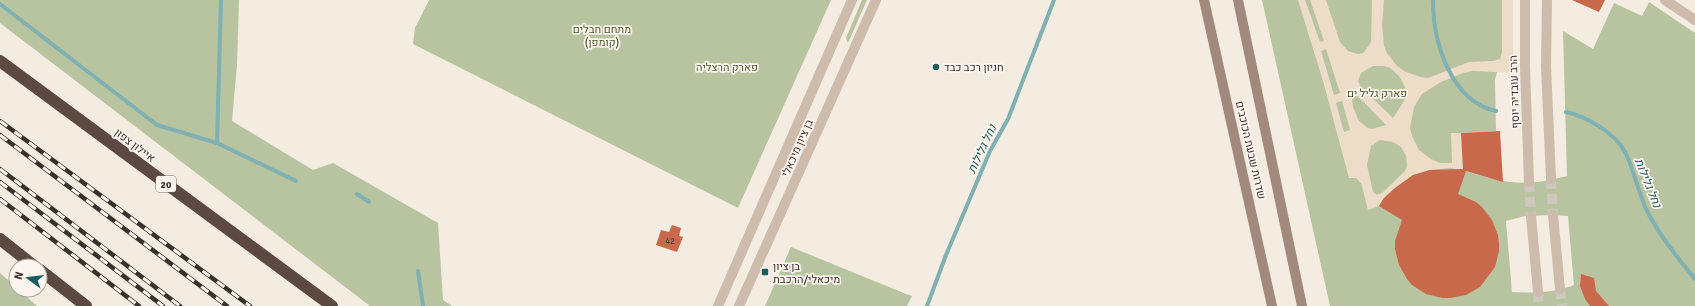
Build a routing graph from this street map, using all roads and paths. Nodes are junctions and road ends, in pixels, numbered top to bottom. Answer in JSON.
{"nodes":[{"id":1,"x":852,"y":0,"type":"edge"},
{"id":2,"x":876,"y":0,"type":"edge"},
{"id":3,"x":1204,"y":0,"type":"edge"},
{"id":4,"x":1238,"y":0,"type":"edge"},
{"id":5,"x":1525,"y":0,"type":"edge"},
{"id":6,"x":1547,"y":0,"type":"edge"},
{"id":7,"x":1664,"y":0,"type":"edge"},
{"id":8,"x":1695,"y":20,"type":"edge"},
{"id":9,"x":0,"y":60,"type":"edge"},
{"id":10,"x":1551,"y":179,"type":"tunnel mouth"},
{"id":11,"x":1529,"y":182,"type":"tunnel mouth"},
{"id":12,"x":1553,"y":215,"type":"tunnel mouth"},
{"id":13,"x":1531,"y":216,"type":"tunnel mouth"},
{"id":14,"x":0,"y":239,"type":"edge"},
{"id":15,"x":24,"y":258,"type":"edge"},
{"id":16,"x":48,"y":276,"type":"edge"},
{"id":17,"x":1560,"y":289,"type":"tunnel mouth"},
{"id":18,"x":1538,"y":292,"type":"tunnel mouth"},
{"id":19,"x":86,"y":306,"type":"edge"},
{"id":20,"x":332,"y":306,"type":"edge"},
{"id":21,"x":718,"y":306,"type":"edge"},
{"id":22,"x":739,"y":306,"type":"edge"},
{"id":23,"x":1272,"y":306,"type":"edge"},
{"id":24,"x":1302,"y":306,"type":"edge"}],
"edges":[{"from":1,"to":21,"type":"street","name":"בן ציון מיכאלי"},
{"from":2,"to":22,"type":"street","name":"בן ציון מיכאלי"},
{"from":3,"to":23,"type":"main road","name":"שדרות שבעת הכוכבים"},
{"from":4,"to":24,"type":"main road","name":"שדרות שבעת הכוכבים"},
{"from":5,"to":11,"type":"street","name":"הרב עובדיה יוסף"},
{"from":6,"to":10,"type":"street"},
{"from":7,"to":8,"type":"street"},
{"from":9,"to":20,"type":"highway","name":"איילון צפון","number":"20"},
{"from":12,"to":17,"type":"street"},
{"from":13,"to":18,"type":"street"},
{"from":14,"to":15,"type":"highway"},
{"from":16,"to":19,"type":"highway"}]}
